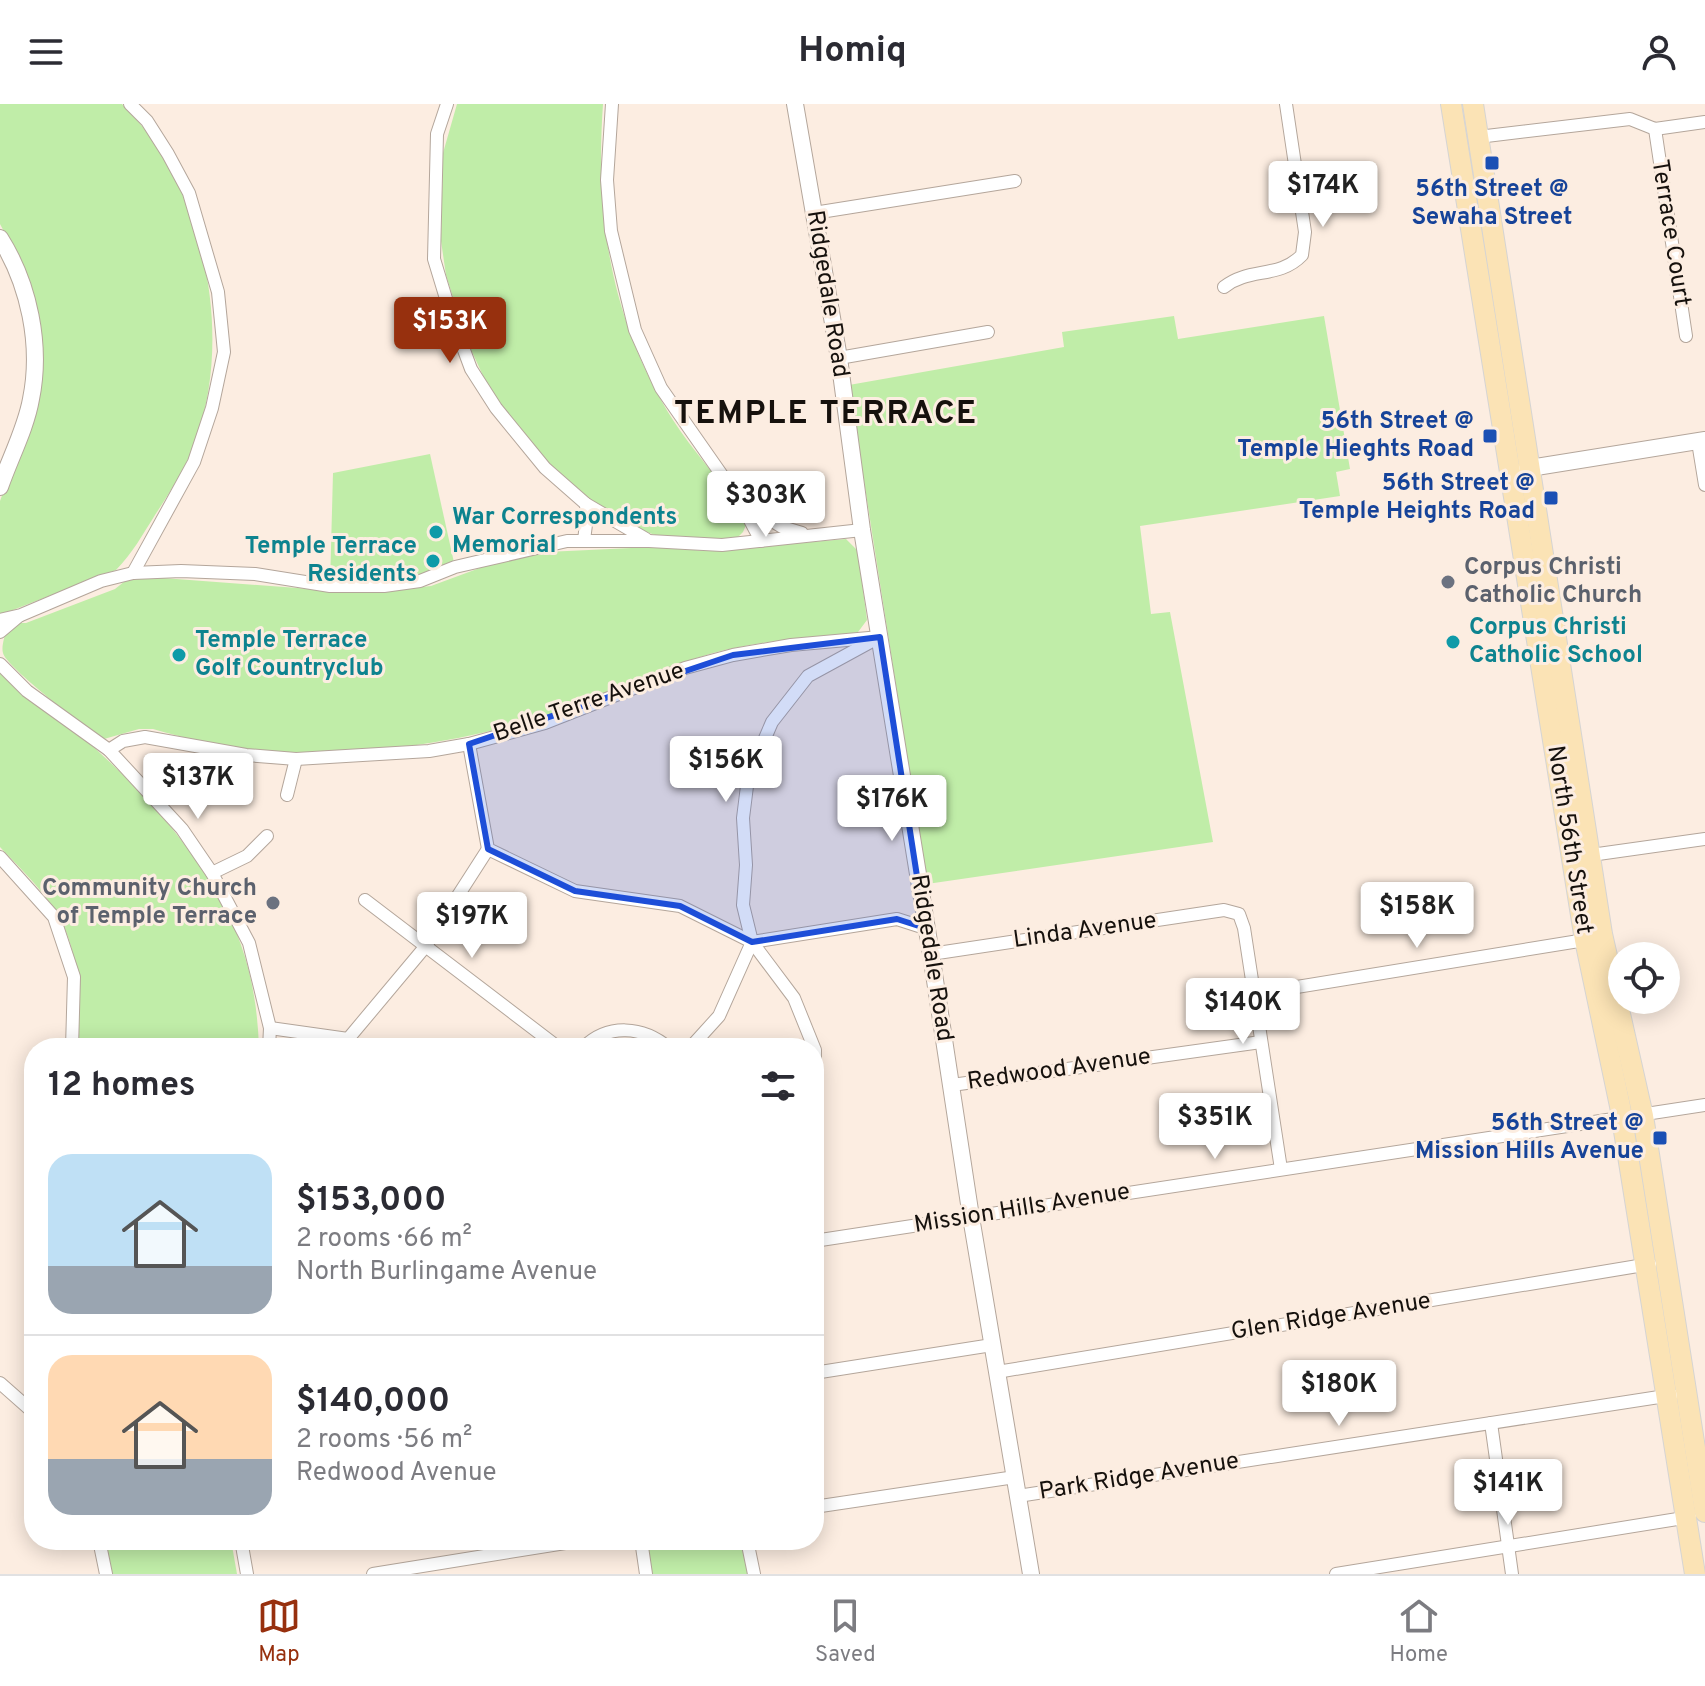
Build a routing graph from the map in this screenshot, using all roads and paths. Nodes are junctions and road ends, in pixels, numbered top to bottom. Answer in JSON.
{"nodes":[{"id":1,"x":130,"y":104,"type":"edge"},
{"id":2,"x":447,"y":104,"type":"edge"},
{"id":3,"x":612,"y":104,"type":"edge"},
{"id":4,"x":795,"y":104,"type":"edge"},
{"id":5,"x":1286,"y":104,"type":"edge"},
{"id":6,"x":1451,"y":104,"type":"edge"},
{"id":7,"x":1461,"y":104,"type":"edge"},
{"id":8,"x":1473,"y":104,"type":"edge"},
{"id":9,"x":1705,"y":122,"type":"edge"},
{"id":10,"x":1655,"y":129,"type":"junction"},
{"id":11,"x":1478,"y":137,"type":"junction"},
{"id":12,"x":1460,"y":156,"type":"junction"},
{"id":13,"x":1015,"y":181,"type":"dead end"},
{"id":14,"x":814,"y":213,"type":"junction"},
{"id":15,"x":1492,"y":223,"type":"junction"},
{"id":16,"x":0,"y":238,"type":"edge"},
{"id":17,"x":1224,"y":287,"type":"dead end"},
{"id":18,"x":1481,"y":291,"type":"junction"},
{"id":19,"x":988,"y":332,"type":"dead end"},
{"id":20,"x":1686,"y":336,"type":"dead end"},
{"id":21,"x":839,"y":358,"type":"junction"},
{"id":22,"x":1515,"y":378,"type":"junction"},
{"id":23,"x":1702,"y":441,"type":"edge"},
{"id":24,"x":1530,"y":468,"type":"junction"},
{"id":25,"x":1511,"y":481,"type":"junction"},
{"id":26,"x":1705,"y":485,"type":"edge"},
{"id":27,"x":0,"y":487,"type":"edge"},
{"id":28,"x":740,"y":501,"type":"junction"},
{"id":29,"x":586,"y":504,"type":"junction"},
{"id":30,"x":862,"y":530,"type":"junction"},
{"id":31,"x":811,"y":535,"type":"junction"},
{"id":32,"x":584,"y":540,"type":"junction"},
{"id":33,"x":649,"y":541,"type":"junction"},
{"id":34,"x":761,"y":541,"type":"junction"},
{"id":35,"x":1524,"y":564,"type":"junction"},
{"id":36,"x":133,"y":573,"type":"junction"},
{"id":37,"x":21,"y":615,"type":"junction"},
{"id":38,"x":0,"y":620,"type":"edge"},
{"id":39,"x":0,"y":632,"type":"edge"},
{"id":40,"x":880,"y":637,"type":"junction"},
{"id":41,"x":1557,"y":638,"type":"junction"},
{"id":42,"x":1,"y":661,"type":"edge"},
{"id":43,"x":1563,"y":742,"type":"junction"},
{"id":44,"x":469,"y":744,"type":"junction"},
{"id":45,"x":109,"y":750,"type":"junction"},
{"id":46,"x":296,"y":759,"type":"junction"},
{"id":47,"x":287,"y":795,"type":"dead end"},
{"id":48,"x":267,"y":836,"type":"dead end"},
{"id":49,"x":1705,"y":839,"type":"edge"},
{"id":50,"x":488,"y":849,"type":"junction"},
{"id":51,"x":0,"y":857,"type":"edge"},
{"id":52,"x":1582,"y":857,"type":"junction"},
{"id":53,"x":212,"y":873,"type":"junction"},
{"id":54,"x":365,"y":900,"type":"dead end"},
{"id":55,"x":925,"y":928,"type":"junction"},
{"id":56,"x":1585,"y":940,"type":"junction"},
{"id":57,"x":752,"y":942,"type":"junction"},
{"id":58,"x":425,"y":947,"type":"junction"},
{"id":59,"x":931,"y":954,"type":"junction"},
{"id":60,"x":1254,"y":994,"type":"junction"},
{"id":61,"x":270,"y":1028,"type":"junction"},
{"id":62,"x":72,"y":1038,"type":"edge"},
{"id":63,"x":270,"y":1038,"type":"edge"},
{"id":64,"x":321,"y":1038,"type":"edge"},
{"id":65,"x":357,"y":1038,"type":"edge"},
{"id":66,"x":546,"y":1038,"type":"edge"},
{"id":67,"x":599,"y":1038,"type":"edge"},
{"id":68,"x":657,"y":1038,"type":"edge"},
{"id":69,"x":699,"y":1038,"type":"edge"},
{"id":70,"x":810,"y":1038,"type":"edge"},
{"id":71,"x":1261,"y":1042,"type":"junction"},
{"id":72,"x":952,"y":1085,"type":"junction"},
{"id":73,"x":1705,"y":1105,"type":"edge"},
{"id":74,"x":1643,"y":1116,"type":"junction"},
{"id":75,"x":1622,"y":1119,"type":"junction"},
{"id":76,"x":1281,"y":1169,"type":"junction"},
{"id":77,"x":971,"y":1217,"type":"junction"},
{"id":78,"x":824,"y":1239,"type":"edge"},
{"id":79,"x":1656,"y":1263,"type":"junction"},
{"id":80,"x":992,"y":1345,"type":"junction"},
{"id":81,"x":824,"y":1371,"type":"edge"},
{"id":82,"x":997,"y":1372,"type":"junction"},
{"id":83,"x":0,"y":1383,"type":"edge"},
{"id":84,"x":1677,"y":1394,"type":"junction"},
{"id":85,"x":24,"y":1397,"type":"edge"},
{"id":86,"x":20,"y":1398,"type":"junction"},
{"id":87,"x":24,"y":1402,"type":"edge"},
{"id":88,"x":1491,"y":1423,"type":"junction"},
{"id":89,"x":1015,"y":1477,"type":"junction"},
{"id":90,"x":1018,"y":1496,"type":"junction"},
{"id":91,"x":824,"y":1506,"type":"edge"},
{"id":92,"x":1699,"y":1515,"type":"edge"},
{"id":93,"x":1509,"y":1546,"type":"junction"},
{"id":94,"x":101,"y":1550,"type":"edge"},
{"id":95,"x":243,"y":1550,"type":"edge"},
{"id":96,"x":522,"y":1550,"type":"edge"},
{"id":97,"x":642,"y":1550,"type":"edge"},
{"id":98,"x":749,"y":1550,"type":"edge"},
{"id":99,"x":106,"y":1574,"type":"edge"},
{"id":100,"x":247,"y":1574,"type":"edge"},
{"id":101,"x":373,"y":1574,"type":"edge"},
{"id":102,"x":646,"y":1574,"type":"edge"},
{"id":103,"x":754,"y":1574,"type":"edge"},
{"id":104,"x":1031,"y":1574,"type":"edge"},
{"id":105,"x":1336,"y":1574,"type":"edge"},
{"id":106,"x":1512,"y":1574,"type":"edge"},
{"id":107,"x":1695,"y":1574,"type":"edge"}],
"edges":[{"from":1,"to":36,"type":"street"},
{"from":2,"to":29,"type":"street"},
{"from":3,"to":28,"type":"street"},
{"from":4,"to":14,"type":"street","name":"Ridgedale Road"},
{"from":5,"to":17,"type":"street"},
{"from":6,"to":12,"type":"main road","name":"North 56th Street"},
{"from":7,"to":11,"type":"main road"},
{"from":8,"to":11,"type":"main road","name":"North 56th Street"},
{"from":9,"to":10,"type":"street","name":"Terrace Court"},
{"from":10,"to":11,"type":"street","name":"Terrace Court"},
{"from":10,"to":20,"type":"street","name":"Terrace Court"},
{"from":11,"to":15,"type":"main road","name":"North 56th Street"},
{"from":12,"to":15,"type":"main road"},
{"from":12,"to":18,"type":"main road","name":"North 56th Street"},
{"from":13,"to":14,"type":"street"},
{"from":14,"to":21,"type":"street","name":"Ridgedale Road"},
{"from":15,"to":22,"type":"main road","name":"North 56th Street"},
{"from":16,"to":27,"type":"street"},
{"from":18,"to":22,"type":"main road"},
{"from":18,"to":25,"type":"main road","name":"North 56th Street"},
{"from":19,"to":21,"type":"street"},
{"from":21,"to":30,"type":"street","name":"Ridgedale Road"},
{"from":22,"to":24,"type":"main road","name":"North 56th Street"},
{"from":23,"to":24,"type":"street"},
{"from":23,"to":26,"type":"street"},
{"from":24,"to":25,"type":"street"},
{"from":24,"to":41,"type":"main road","name":"North 56th Street"},
{"from":25,"to":35,"type":"main road","name":"North 56th Street"},
{"from":28,"to":31,"type":"street"},
{"from":28,"to":34,"type":"street"},
{"from":29,"to":32,"type":"street"},
{"from":29,"to":33,"type":"street"},
{"from":30,"to":31,"type":"street"},
{"from":30,"to":40,"type":"street","name":"Ridgedale Road"},
{"from":31,"to":34,"type":"street"},
{"from":32,"to":33,"type":"street"},
{"from":32,"to":36,"type":"street"},
{"from":33,"to":34,"type":"street"},
{"from":35,"to":41,"type":"main road"},
{"from":35,"to":43,"type":"main road","name":"North 56th Street"},
{"from":36,"to":37,"type":"street"},
{"from":37,"to":38,"type":"street"},
{"from":37,"to":39,"type":"street"},
{"from":40,"to":44,"type":"street","name":"Belle Terre Avenue"},
{"from":40,"to":55,"type":"street","name":"Ridgedale Road"},
{"from":40,"to":57,"type":"street"},
{"from":41,"to":43,"type":"main road","name":"North 56th Street"},
{"from":42,"to":45,"type":"street"},
{"from":43,"to":52,"type":"main road","name":"North 56th Street"},
{"from":44,"to":46,"type":"street","name":"Belle Terre Avenue"},
{"from":44,"to":50,"type":"street"},
{"from":45,"to":46,"type":"street","name":"Belle Terre Avenue"},
{"from":45,"to":53,"type":"street"},
{"from":46,"to":47,"type":"street"},
{"from":48,"to":53,"type":"street"},
{"from":49,"to":52,"type":"street"},
{"from":50,"to":57,"type":"street"},
{"from":50,"to":58,"type":"street"},
{"from":51,"to":62,"type":"street"},
{"from":52,"to":56,"type":"main road","name":"North 56th Street"},
{"from":52,"to":74,"type":"main road","name":"North 56th Street"},
{"from":53,"to":61,"type":"street"},
{"from":54,"to":58,"type":"street"},
{"from":55,"to":57,"type":"street"},
{"from":55,"to":59,"type":"street","name":"Ridgedale Road"},
{"from":56,"to":60,"type":"street"},
{"from":56,"to":75,"type":"main road","name":"North 56th Street"},
{"from":57,"to":69,"type":"street"},
{"from":57,"to":70,"type":"street"},
{"from":58,"to":65,"type":"street"},
{"from":58,"to":66,"type":"street"},
{"from":59,"to":60,"type":"street","name":"Linda Avenue"},
{"from":59,"to":72,"type":"street","name":"Ridgedale Road"},
{"from":60,"to":71,"type":"street"},
{"from":61,"to":63,"type":"street"},
{"from":61,"to":64,"type":"street"},
{"from":67,"to":68,"type":"street"},
{"from":71,"to":72,"type":"street","name":"Redwood Avenue"},
{"from":71,"to":76,"type":"street"},
{"from":72,"to":77,"type":"street","name":"Ridgedale Road"},
{"from":73,"to":74,"type":"street","name":"Mission Hills Avenue"},
{"from":74,"to":75,"type":"street","name":"Mission Hills Avenue"},
{"from":74,"to":79,"type":"main road","name":"North 56th Street"},
{"from":75,"to":76,"type":"street","name":"Mission Hills Avenue"},
{"from":75,"to":79,"type":"main road","name":"North 56th Street"},
{"from":76,"to":77,"type":"street","name":"Mission Hills Avenue"},
{"from":77,"to":78,"type":"street","name":"Mission Hills Avenue"},
{"from":77,"to":80,"type":"street","name":"Ridgedale Road"},
{"from":79,"to":82,"type":"street","name":"Glen Ridge Avenue"},
{"from":79,"to":84,"type":"main road","name":"North 56th Street"},
{"from":80,"to":81,"type":"street"},
{"from":80,"to":82,"type":"street","name":"Ridgedale Road"},
{"from":82,"to":89,"type":"street","name":"Ridgedale Road"},
{"from":83,"to":86,"type":"street"},
{"from":84,"to":88,"type":"street","name":"Park Ridge Avenue"},
{"from":84,"to":92,"type":"main road","name":"North 56th Street"},
{"from":85,"to":86,"type":"street"},
{"from":86,"to":87,"type":"street"},
{"from":88,"to":90,"type":"street","name":"Park Ridge Avenue"},
{"from":88,"to":93,"type":"street"},
{"from":89,"to":90,"type":"street","name":"Ridgedale Road"},
{"from":89,"to":91,"type":"street","name":"Park Ridge Avenue"},
{"from":90,"to":104,"type":"street","name":"Ridgedale Road"},
{"from":92,"to":93,"type":"street"},
{"from":92,"to":107,"type":"main road","name":"North 56th Street"},
{"from":93,"to":105,"type":"street"},
{"from":93,"to":106,"type":"street"},
{"from":94,"to":99,"type":"street"},
{"from":95,"to":100,"type":"street"},
{"from":96,"to":101,"type":"street"},
{"from":97,"to":102,"type":"street"},
{"from":98,"to":103,"type":"street"}]}
